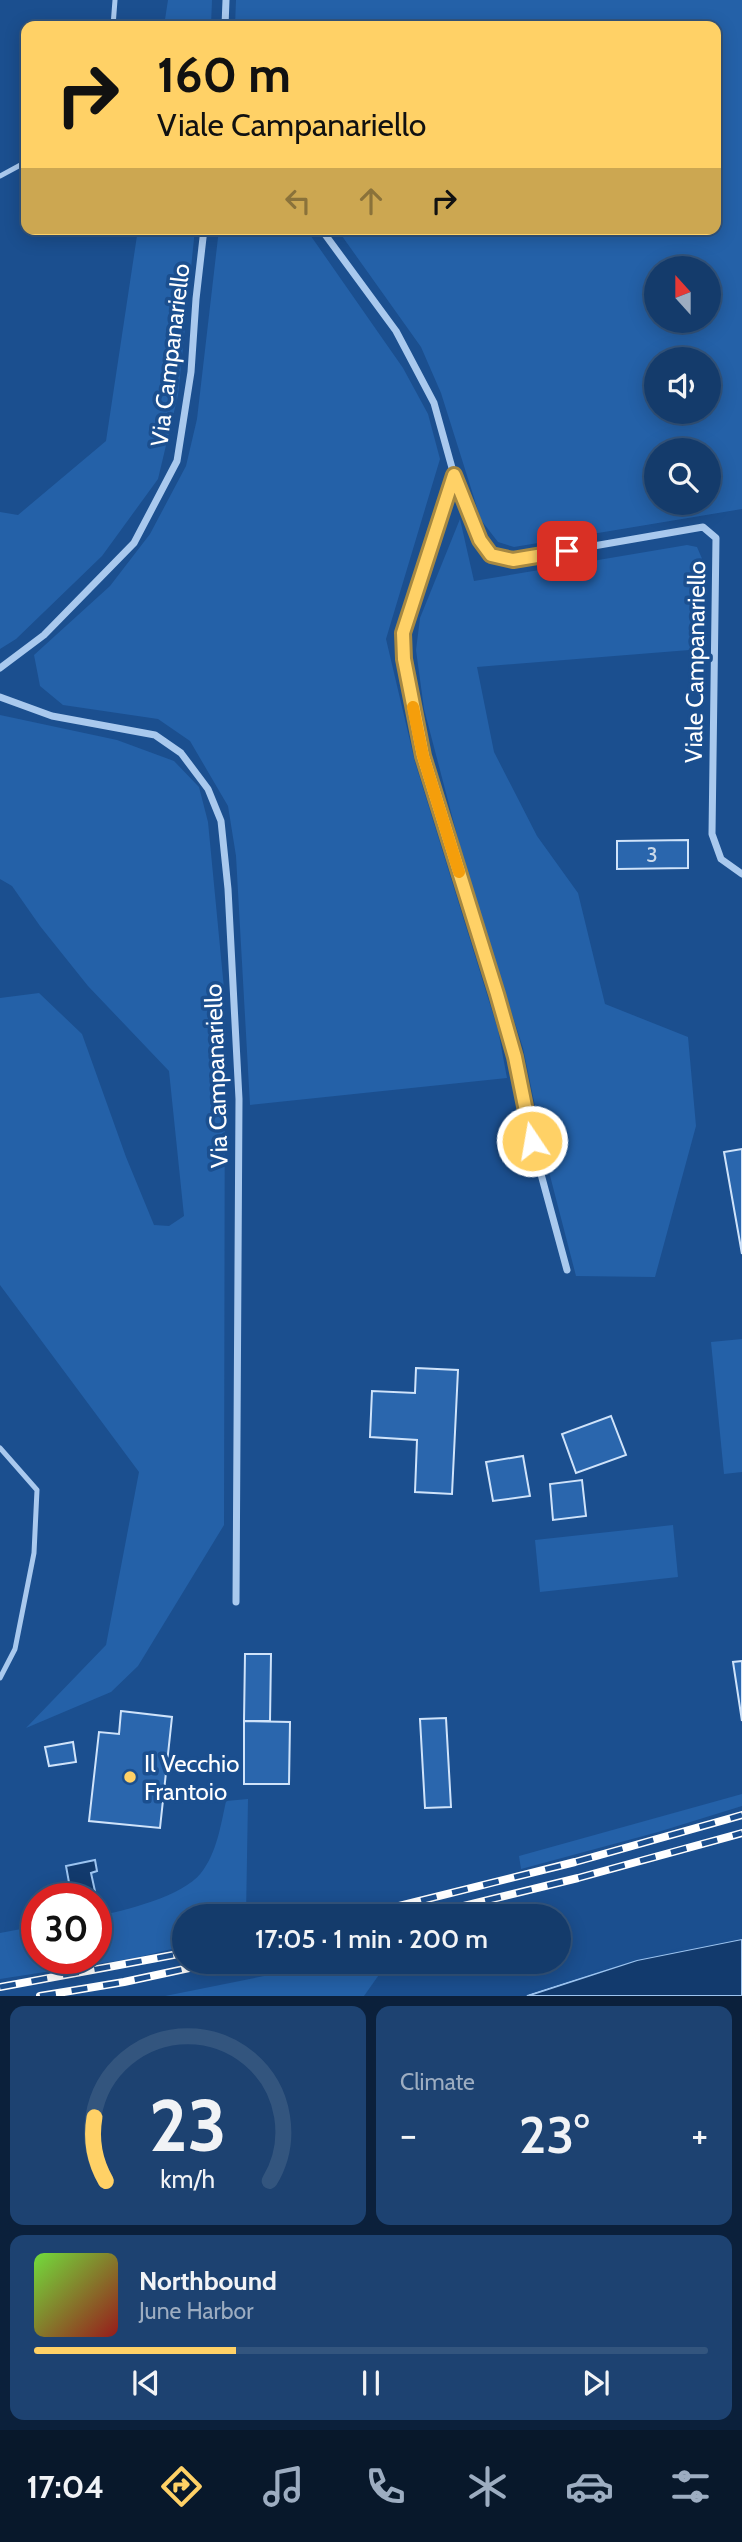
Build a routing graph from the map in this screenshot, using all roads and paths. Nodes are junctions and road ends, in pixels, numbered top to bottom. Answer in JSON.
{"nodes":[{"id":1,"x":115,"y":0,"type":"edge"},
{"id":2,"x":226,"y":0,"type":"edge"},
{"id":3,"x":113,"y":21,"type":"edge"},
{"id":4,"x":225,"y":21,"type":"edge"},
{"id":5,"x":21,"y":165,"type":"edge"},
{"id":6,"x":0,"y":176,"type":"edge"},
{"id":7,"x":203,"y":235,"type":"edge"},
{"id":8,"x":325,"y":235,"type":"edge"},
{"id":9,"x":454,"y":475,"type":"junction"},
{"id":10,"x":0,"y":668,"type":"edge"},
{"id":11,"x":0,"y":698,"type":"edge"},
{"id":12,"x":742,"y":874,"type":"edge"},
{"id":13,"x":567,"y":1270,"type":"dead end"},
{"id":14,"x":0,"y":1448,"type":"edge"},
{"id":15,"x":236,"y":1602,"type":"dead end"},
{"id":16,"x":0,"y":1678,"type":"edge"}],
"edges":[{"from":1,"to":3,"type":"lane"},
{"from":2,"to":4,"type":"street"},
{"from":5,"to":6,"type":"lane"},
{"from":7,"to":10,"type":"street","name":"Via Campanariello"},
{"from":8,"to":9,"type":"street","name":"Viale Campanariello"},
{"from":9,"to":12,"type":"street","name":"Viale Campanariello"},
{"from":9,"to":13,"type":"street"},
{"from":11,"to":15,"type":"street","name":"Via Campanariello"},
{"from":14,"to":16,"type":"lane"}]}
